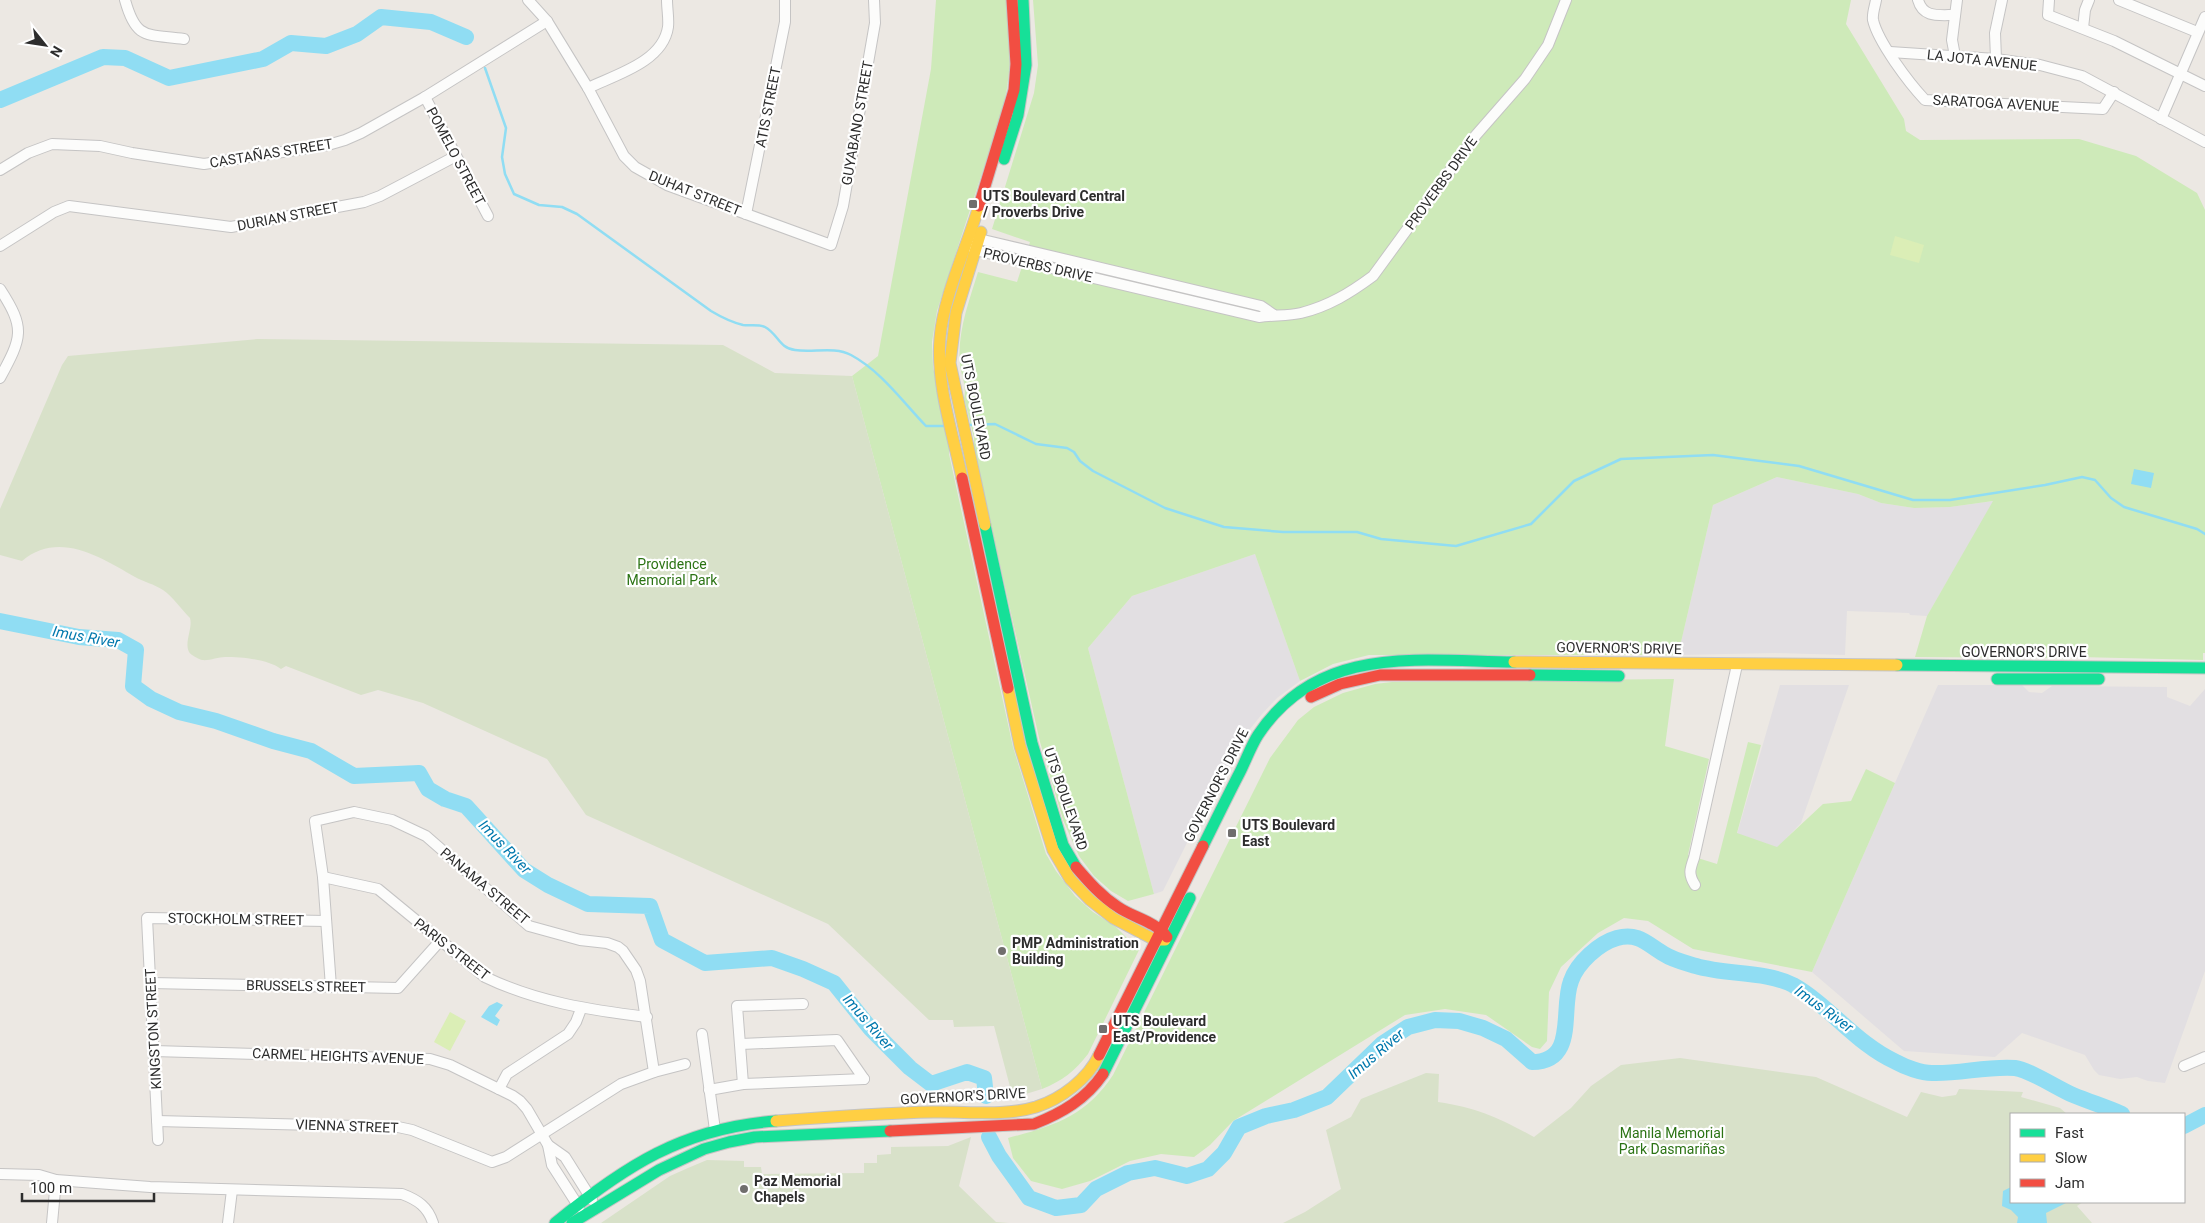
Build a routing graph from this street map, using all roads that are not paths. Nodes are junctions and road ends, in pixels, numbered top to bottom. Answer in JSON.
{"nodes":[{"id":1,"x":125,"y":0,"type":"edge"},
{"id":2,"x":528,"y":0,"type":"edge"},
{"id":3,"x":667,"y":0,"type":"edge"},
{"id":4,"x":785,"y":0,"type":"edge"},
{"id":5,"x":874,"y":0,"type":"edge"},
{"id":6,"x":1012,"y":0,"type":"edge"},
{"id":7,"x":1023,"y":0,"type":"edge"},
{"id":8,"x":1566,"y":0,"type":"edge"},
{"id":9,"x":1876,"y":0,"type":"edge"},
{"id":10,"x":1918,"y":0,"type":"edge"},
{"id":11,"x":1957,"y":0,"type":"edge"},
{"id":12,"x":2002,"y":0,"type":"edge"},
{"id":13,"x":2050,"y":0,"type":"edge"},
{"id":14,"x":2089,"y":0,"type":"edge"},
{"id":15,"x":2119,"y":0,"type":"edge"},
{"id":16,"x":1955,"y":15,"type":"junction"},
{"id":17,"x":2205,"y":17,"type":"edge"},
{"id":18,"x":547,"y":21,"type":"junction"},
{"id":19,"x":2083,"y":28,"type":"junction"},
{"id":20,"x":2197,"y":32,"type":"junction"},
{"id":21,"x":184,"y":39,"type":"dead end"},
{"id":22,"x":1890,"y":52,"type":"junction"},
{"id":23,"x":1955,"y":56,"type":"junction"},
{"id":24,"x":1996,"y":59,"type":"junction"},
{"id":25,"x":2180,"y":73,"type":"junction"},
{"id":26,"x":2205,"y":86,"type":"edge"},
{"id":27,"x":588,"y":88,"type":"junction"},
{"id":28,"x":2114,"y":92,"type":"junction"},
{"id":29,"x":424,"y":97,"type":"junction"},
{"id":30,"x":2161,"y":119,"type":"junction"},
{"id":31,"x":2205,"y":142,"type":"edge"},
{"id":32,"x":456,"y":156,"type":"junction"},
{"id":33,"x":0,"y":170,"type":"edge"},
{"id":34,"x":746,"y":214,"type":"junction"},
{"id":35,"x":488,"y":216,"type":"dead end"},
{"id":36,"x":974,"y":244,"type":"junction"},
{"id":37,"x":831,"y":245,"type":"joint"},
{"id":38,"x":0,"y":246,"type":"edge"},
{"id":39,"x":0,"y":289,"type":"edge"},
{"id":40,"x":0,"y":378,"type":"edge"},
{"id":41,"x":1737,"y":665,"type":"junction"},
{"id":42,"x":2205,"y":668,"type":"edge"},
{"id":43,"x":1626,"y":676,"type":"dead end"},
{"id":44,"x":1988,"y":678,"type":"dead end"},
{"id":45,"x":2110,"y":679,"type":"dead end"},
{"id":46,"x":323,"y":877,"type":"junction"},
{"id":47,"x":1695,"y":884,"type":"dead end"},
{"id":48,"x":147,"y":918,"type":"joint"},
{"id":49,"x":326,"y":921,"type":"junction"},
{"id":50,"x":1158,"y":934,"type":"junction"},
{"id":51,"x":1169,"y":940,"type":"junction"},
{"id":52,"x":440,"y":941,"type":"junction"},
{"id":53,"x":151,"y":983,"type":"junction"},
{"id":54,"x":331,"y":987,"type":"junction"},
{"id":55,"x":802,"y":1004,"type":"dead end"},
{"id":56,"x":581,"y":1009,"type":"junction"},
{"id":57,"x":647,"y":1017,"type":"junction"},
{"id":58,"x":702,"y":1034,"type":"dead end"},
{"id":59,"x":741,"y":1044,"type":"junction"},
{"id":60,"x":154,"y":1051,"type":"junction"},
{"id":61,"x":2205,"y":1057,"type":"edge"},
{"id":62,"x":685,"y":1064,"type":"dead end"},
{"id":63,"x":2184,"y":1066,"type":"dead end"},
{"id":64,"x":654,"y":1072,"type":"junction"},
{"id":65,"x":743,"y":1084,"type":"junction"},
{"id":66,"x":499,"y":1089,"type":"junction"},
{"id":67,"x":709,"y":1090,"type":"junction"},
{"id":68,"x":157,"y":1121,"type":"junction"},
{"id":69,"x":715,"y":1130,"type":"junction"},
{"id":70,"x":541,"y":1134,"type":"junction"},
{"id":71,"x":158,"y":1140,"type":"dead end"},
{"id":72,"x":548,"y":1145,"type":"junction"},
{"id":73,"x":0,"y":1174,"type":"edge"},
{"id":74,"x":56,"y":1180,"type":"junction"},
{"id":75,"x":232,"y":1190,"type":"junction"},
{"id":76,"x":590,"y":1196,"type":"junction"},
{"id":77,"x":578,"y":1205,"type":"junction"},
{"id":78,"x":597,"y":1208,"type":"junction"},
{"id":79,"x":585,"y":1216,"type":"junction"},
{"id":80,"x":52,"y":1223,"type":"edge"},
{"id":81,"x":228,"y":1223,"type":"edge"},
{"id":82,"x":434,"y":1223,"type":"edge"},
{"id":83,"x":555,"y":1223,"type":"edge"},
{"id":84,"x":572,"y":1223,"type":"edge"}],
"edges":[{"from":1,"to":21,"type":"street"},
{"from":2,"to":18,"type":"street","name":"DUHAT STREET"},
{"from":3,"to":27,"type":"street"},
{"from":4,"to":34,"type":"street","name":"ATIS STREET"},
{"from":5,"to":37,"type":"street","name":"GUYABANO STREET"},
{"from":6,"to":36,"type":"main road","name":"UTS BOULEVARD"},
{"from":7,"to":36,"type":"main road","name":"UTS BOULEVARD"},
{"from":8,"to":36,"type":"street","name":"PROVERBS DRIVE"},
{"from":9,"to":22,"type":"street","name":"SARATOGA AVENUE"},
{"from":10,"to":16,"type":"street"},
{"from":11,"to":16,"type":"street"},
{"from":12,"to":24,"type":"street"},
{"from":13,"to":19,"type":"street"},
{"from":14,"to":19,"type":"street"},
{"from":15,"to":20,"type":"street"},
{"from":16,"to":23,"type":"street"},
{"from":17,"to":20,"type":"street"},
{"from":18,"to":27,"type":"street","name":"DUHAT STREET"},
{"from":18,"to":29,"type":"street","name":"CASTAÑAS STREET"},
{"from":19,"to":25,"type":"street"},
{"from":20,"to":25,"type":"street"},
{"from":22,"to":23,"type":"street","name":"LA JOTA AVENUE"},
{"from":22,"to":28,"type":"street","name":"SARATOGA AVENUE"},
{"from":23,"to":24,"type":"street","name":"LA JOTA AVENUE"},
{"from":24,"to":28,"type":"street","name":"LA JOTA AVENUE"},
{"from":25,"to":26,"type":"street"},
{"from":25,"to":30,"type":"street"},
{"from":27,"to":34,"type":"street","name":"DUHAT STREET"},
{"from":28,"to":30,"type":"street","name":"LA JOTA AVENUE"},
{"from":29,"to":32,"type":"street","name":"POMELO STREET"},
{"from":29,"to":33,"type":"street","name":"CASTAÑAS STREET"},
{"from":30,"to":31,"type":"street","name":"LA JOTA AVENUE"},
{"from":32,"to":35,"type":"street","name":"POMELO STREET"},
{"from":32,"to":38,"type":"street","name":"DURIAN STREET"},
{"from":34,"to":37,"type":"street","name":"DUHAT STREET"},
{"from":36,"to":50,"type":"main road","name":"UTS BOULEVARD"},
{"from":39,"to":40,"type":"street"},
{"from":41,"to":42,"type":"main road","name":"GOVERNOR'S DRIVE"},
{"from":41,"to":47,"type":"street"},
{"from":41,"to":50,"type":"main road","name":"GOVERNOR'S DRIVE"},
{"from":43,"to":51,"type":"main road","name":"GOVERNOR'S DRIVE"},
{"from":44,"to":45,"type":"main road","name":"GOVERNOR'S DRIVE"},
{"from":46,"to":49,"type":"street"},
{"from":46,"to":52,"type":"street","name":"PARIS STREET"},
{"from":46,"to":57,"type":"street","name":"PANAMA STREET"},
{"from":48,"to":49,"type":"street","name":"STOCKHOLM STREET"},
{"from":48,"to":53,"type":"street","name":"KINGSTON STREET"},
{"from":49,"to":54,"type":"street"},
{"from":50,"to":51,"type":"main road","name":"UTS BOULEVARD"},
{"from":50,"to":69,"type":"main road","name":"GOVERNOR'S DRIVE"},
{"from":51,"to":78,"type":"main road","name":"GOVERNOR'S DRIVE"},
{"from":52,"to":54,"type":"street","name":"BRUSSELS STREET"},
{"from":52,"to":56,"type":"street","name":"PARIS STREET"},
{"from":53,"to":54,"type":"street","name":"BRUSSELS STREET"},
{"from":53,"to":60,"type":"street","name":"KINGSTON STREET"},
{"from":55,"to":59,"type":"street"},
{"from":56,"to":57,"type":"street","name":"PARIS STREET"},
{"from":56,"to":66,"type":"street"},
{"from":57,"to":64,"type":"street","name":"PANAMA STREET"},
{"from":58,"to":67,"type":"street"},
{"from":59,"to":65,"type":"street"},
{"from":59,"to":65,"type":"street"},
{"from":60,"to":66,"type":"street","name":"CARMEL HEIGHTS AVENUE"},
{"from":60,"to":68,"type":"street","name":"KINGSTON STREET"},
{"from":61,"to":63,"type":"street"},
{"from":62,"to":64,"type":"street","name":"VIENNA STREET"},
{"from":64,"to":70,"type":"street","name":"VIENNA STREET"},
{"from":65,"to":67,"type":"street"},
{"from":66,"to":70,"type":"street","name":"CARMEL HEIGHTS AVENUE"},
{"from":67,"to":69,"type":"street"},
{"from":68,"to":70,"type":"street","name":"VIENNA STREET"},
{"from":68,"to":71,"type":"street","name":"KINGSTON STREET"},
{"from":69,"to":76,"type":"main road","name":"GOVERNOR'S DRIVE"},
{"from":70,"to":72,"type":"street","name":"CARMEL HEIGHTS AVENUE"},
{"from":72,"to":76,"type":"street","name":"CARMEL HEIGHTS AVENUE"},
{"from":72,"to":77,"type":"street","name":"CARMEL HEIGHTS AVENUE"},
{"from":73,"to":74,"type":"street"},
{"from":74,"to":75,"type":"street"},
{"from":74,"to":80,"type":"street"},
{"from":75,"to":81,"type":"street"},
{"from":75,"to":82,"type":"street"},
{"from":76,"to":77,"type":"main road","name":"GOVERNOR'S DRIVE"},
{"from":76,"to":78,"type":"street","name":"CARMEL HEIGHTS AVENUE"},
{"from":77,"to":79,"type":"street","name":"CARMEL HEIGHTS AVENUE"},
{"from":77,"to":83,"type":"main road","name":"GOVERNOR'S DRIVE"},
{"from":78,"to":79,"type":"main road","name":"GOVERNOR'S DRIVE"},
{"from":79,"to":84,"type":"main road","name":"GOVERNOR'S DRIVE"}]}
